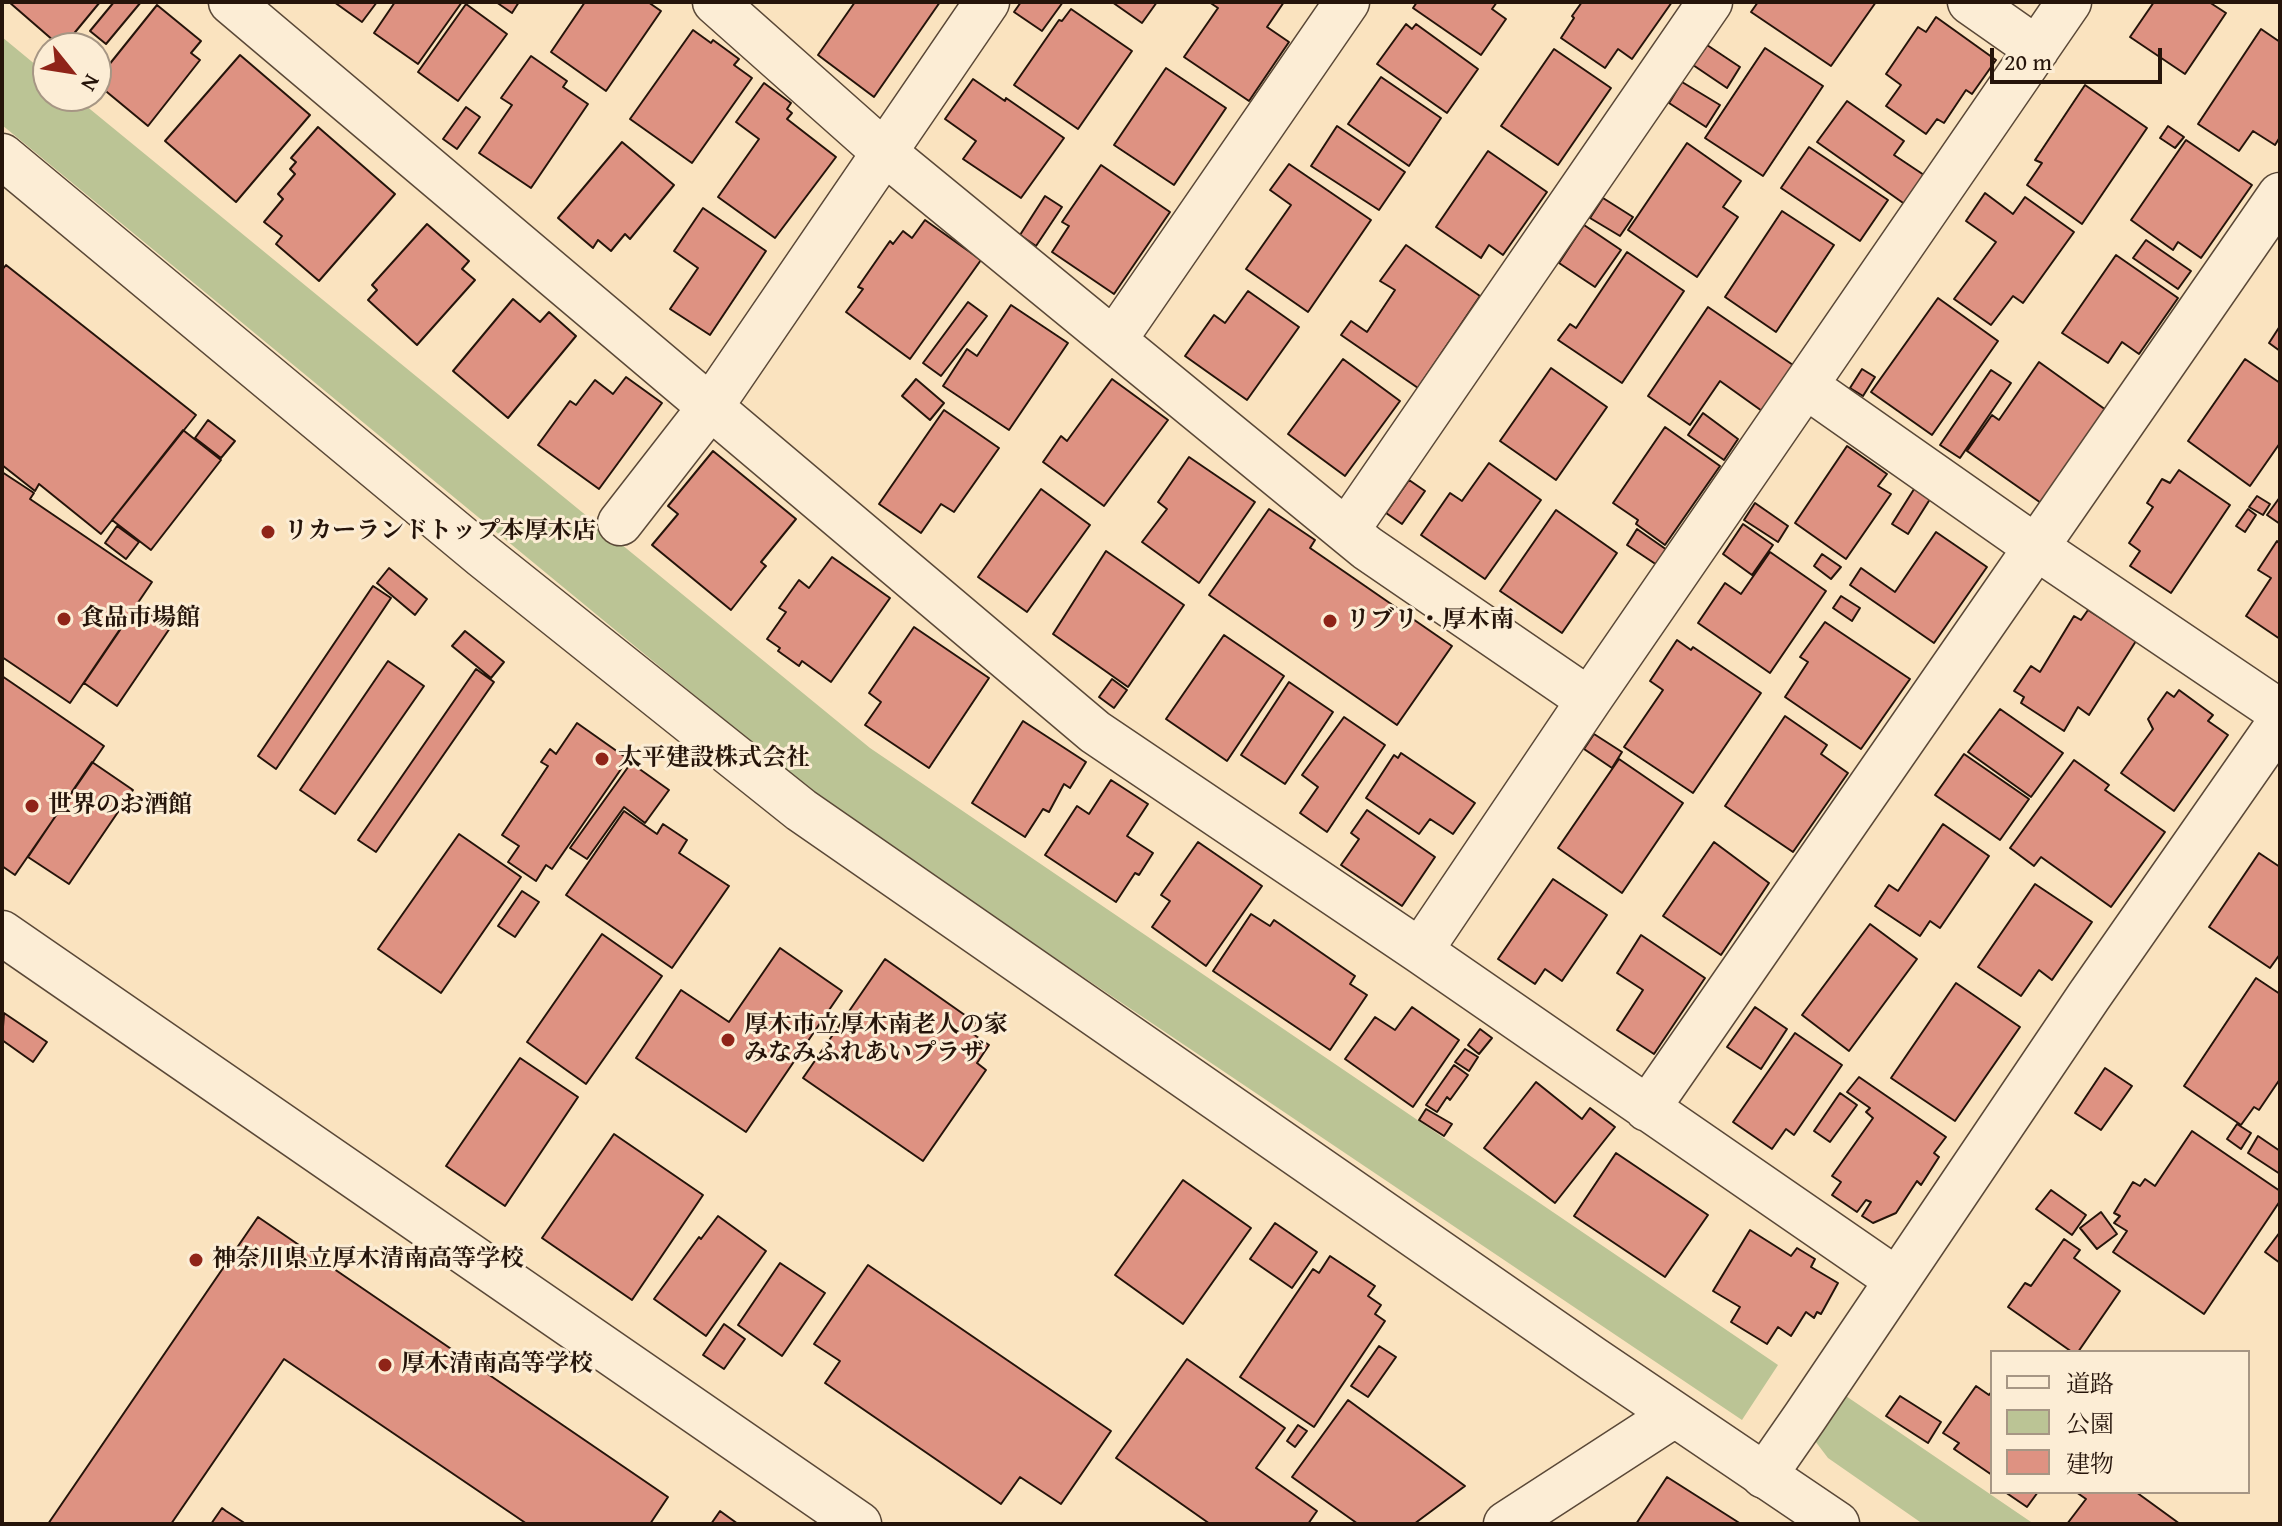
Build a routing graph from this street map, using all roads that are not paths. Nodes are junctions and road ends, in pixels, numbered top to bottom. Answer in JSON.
{"nodes":[{"id":1,"x":231,"y":2,"type":"edge"},
{"id":2,"x":715,"y":2,"type":"edge"},
{"id":3,"x":987,"y":2,"type":"edge"},
{"id":4,"x":1347,"y":2,"type":"edge"},
{"id":5,"x":1710,"y":2,"type":"edge"},
{"id":6,"x":1970,"y":2,"type":"edge"},
{"id":7,"x":2069,"y":2,"type":"edge"},
{"id":8,"x":2037,"y":49,"type":"junction"},
{"id":9,"x":885,"y":153,"type":"junction"},
{"id":10,"x":2,"y":156,"type":"edge"},
{"id":11,"x":2280,"y":195,"type":"edge"},
{"id":12,"x":1114,"y":340,"type":"junction"},
{"id":13,"x":1806,"y":386,"type":"junction"},
{"id":14,"x":711,"y":406,"type":"junction"},
{"id":15,"x":620,"y":523,"type":"dead end"},
{"id":16,"x":1347,"y":530,"type":"junction"},
{"id":17,"x":2037,"y":548,"type":"junction"},
{"id":18,"x":1589,"y":700,"type":"junction"},
{"id":19,"x":2280,"y":712,"type":"edge"},
{"id":20,"x":2280,"y":722,"type":"edge"},
{"id":21,"x":2,"y":933,"type":"edge"},
{"id":22,"x":1420,"y":951,"type":"junction"},
{"id":23,"x":1647,"y":1109,"type":"junction"},
{"id":24,"x":1897,"y":1280,"type":"junction"},
{"id":25,"x":1674,"y":1415,"type":"junction"},
{"id":26,"x":1764,"y":1476,"type":"junction"},
{"id":27,"x":859,"y":1524,"type":"edge"},
{"id":28,"x":1506,"y":1524,"type":"edge"},
{"id":29,"x":1837,"y":1524,"type":"edge"}],
"edges":[{"from":1,"to":14,"type":"street"},
{"from":2,"to":9,"type":"street"},
{"from":3,"to":9,"type":"street"},
{"from":4,"to":12,"type":"street"},
{"from":5,"to":16,"type":"street"},
{"from":6,"to":8,"type":"street"},
{"from":7,"to":8,"type":"street"},
{"from":8,"to":13,"type":"street"},
{"from":9,"to":12,"type":"street"},
{"from":9,"to":14,"type":"street"},
{"from":10,"to":25,"type":"street"},
{"from":11,"to":17,"type":"street"},
{"from":12,"to":16,"type":"street"},
{"from":13,"to":17,"type":"street"},
{"from":13,"to":18,"type":"street"},
{"from":14,"to":15,"type":"street"},
{"from":14,"to":22,"type":"street"},
{"from":16,"to":18,"type":"street"},
{"from":17,"to":19,"type":"street"},
{"from":17,"to":23,"type":"street"},
{"from":18,"to":22,"type":"street"},
{"from":20,"to":24,"type":"street"},
{"from":21,"to":27,"type":"street"},
{"from":22,"to":23,"type":"street"},
{"from":23,"to":24,"type":"street"},
{"from":24,"to":26,"type":"street"},
{"from":25,"to":26,"type":"street"},
{"from":25,"to":28,"type":"street"},
{"from":26,"to":29,"type":"street"}]}
